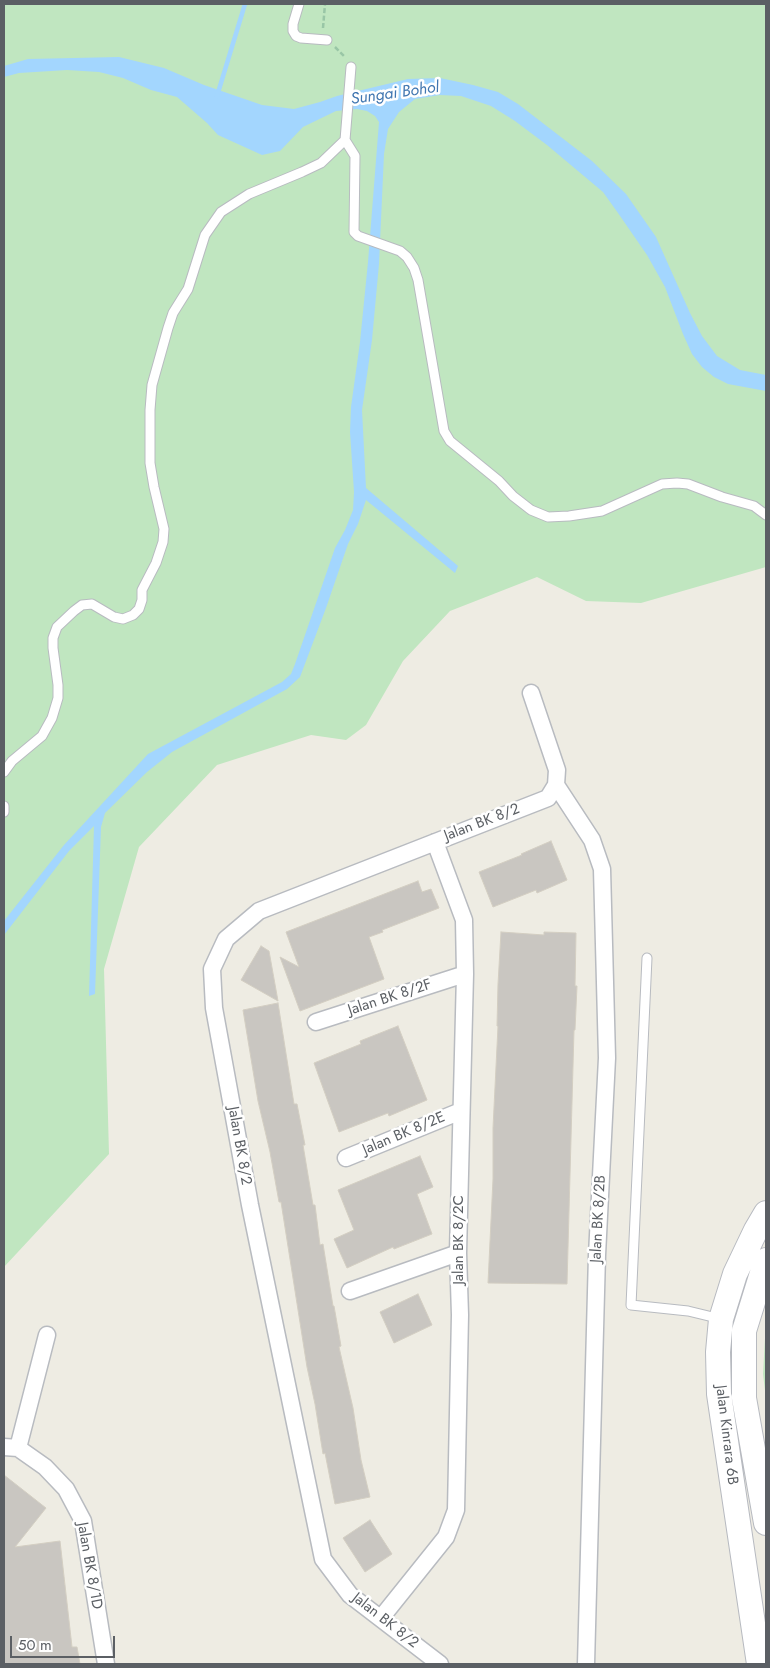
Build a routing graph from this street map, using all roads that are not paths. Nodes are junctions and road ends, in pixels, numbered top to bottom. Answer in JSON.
{"nodes":[{"id":1,"x":299,"y":4,"type":"edge"},
{"id":2,"x":328,"y":40,"type":"dead end"},
{"id":3,"x":351,"y":67,"type":"dead end"},
{"id":4,"x":345,"y":140,"type":"junction"},
{"id":5,"x":766,"y":515,"type":"edge"},
{"id":6,"x":531,"y":693,"type":"dead end"},
{"id":7,"x":4,"y":772,"type":"edge"},
{"id":8,"x":556,"y":785,"type":"junction"},
{"id":9,"x":4,"y":806,"type":"edge"},
{"id":10,"x":4,"y":812,"type":"edge"},
{"id":11,"x":435,"y":842,"type":"junction"},
{"id":12,"x":647,"y":958,"type":"dead end"},
{"id":13,"x":465,"y":974,"type":"junction"},
{"id":14,"x":316,"y":1022,"type":"dead end"},
{"id":15,"x":461,"y":1111,"type":"junction"},
{"id":16,"x":346,"y":1158,"type":"dead end"},
{"id":17,"x":766,"y":1213,"type":"edge"},
{"id":18,"x":458,"y":1253,"type":"junction"},
{"id":19,"x":766,"y":1260,"type":"edge"},
{"id":20,"x":350,"y":1291,"type":"dead end"},
{"id":21,"x":721,"y":1319,"type":"junction"},
{"id":22,"x":47,"y":1334,"type":"dead end"},
{"id":23,"x":11,"y":1447,"type":"edge"},
{"id":24,"x":766,"y":1517,"type":"edge"},
{"id":25,"x":380,"y":1618,"type":"junction"},
{"id":26,"x":106,"y":1664,"type":"edge"},
{"id":27,"x":440,"y":1664,"type":"edge"},
{"id":28,"x":586,"y":1664,"type":"edge"},
{"id":29,"x":759,"y":1664,"type":"edge"}],
"edges":[{"from":1,"to":2,"type":"lane"},
{"from":3,"to":4,"type":"lane"},
{"from":4,"to":5,"type":"lane"},
{"from":4,"to":7,"type":"lane"},
{"from":6,"to":8,"type":"street"},
{"from":8,"to":11,"type":"street","name":"Jalan BK 8/2"},
{"from":8,"to":28,"type":"street","name":"Jalan BK 8/2B"},
{"from":9,"to":10,"type":"lane"},
{"from":11,"to":13,"type":"street","name":"Jalan BK 8/2C"},
{"from":11,"to":25,"type":"street","name":"Jalan BK 8/2"},
{"from":12,"to":21,"type":"lane"},
{"from":13,"to":14,"type":"street","name":"Jalan BK 8/2F"},
{"from":13,"to":15,"type":"street","name":"Jalan BK 8/2C"},
{"from":15,"to":16,"type":"street","name":"Jalan BK 8/2E"},
{"from":15,"to":18,"type":"street","name":"Jalan BK 8/2C"},
{"from":17,"to":21,"type":"street","name":"Jalan Kinrara 6B"},
{"from":18,"to":20,"type":"street"},
{"from":18,"to":25,"type":"street","name":"Jalan BK 8/2C"},
{"from":19,"to":24,"type":"street","name":"Jalan Kinrara 6B"},
{"from":21,"to":29,"type":"street","name":"Jalan Kinrara 6B"},
{"from":22,"to":23,"type":"street"},
{"from":23,"to":26,"type":"street","name":"Jalan BK 8/1D"},
{"from":25,"to":27,"type":"street","name":"Jalan BK 8/2"}]}
